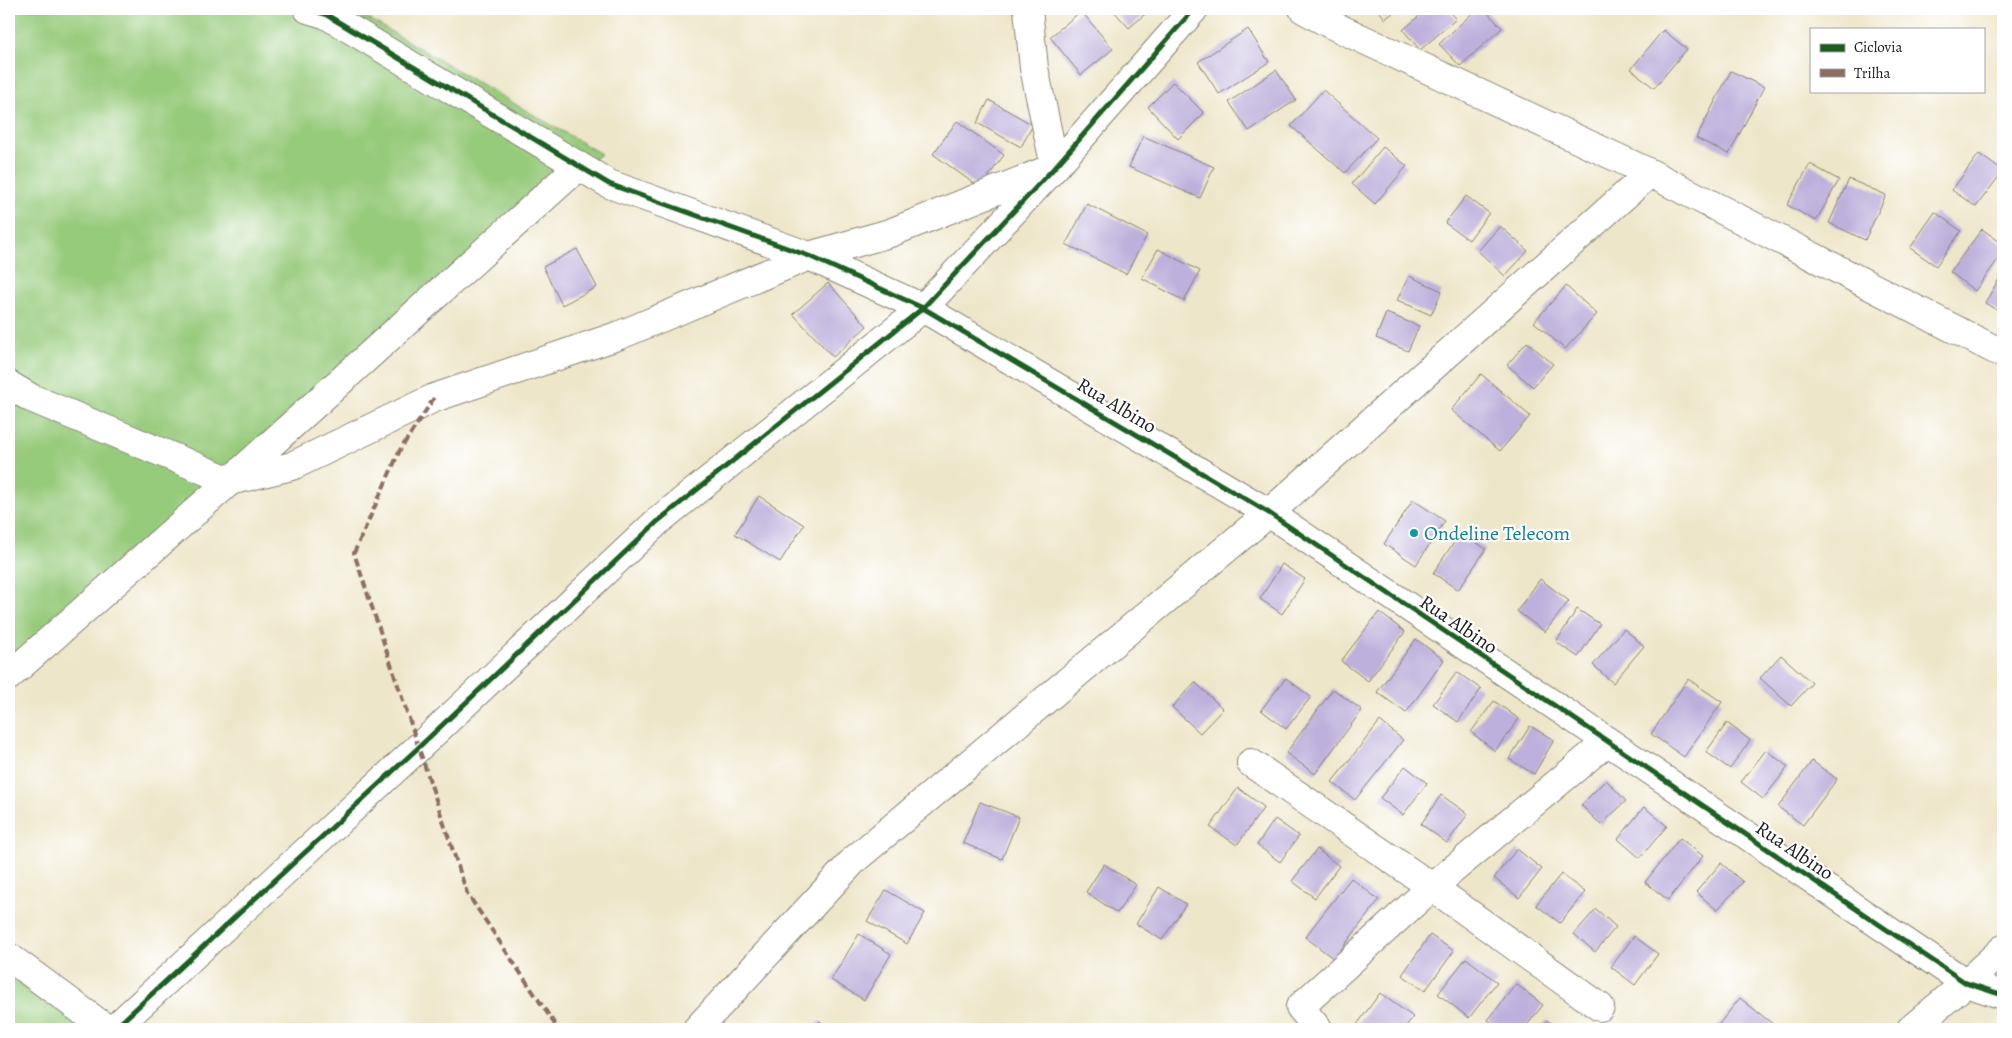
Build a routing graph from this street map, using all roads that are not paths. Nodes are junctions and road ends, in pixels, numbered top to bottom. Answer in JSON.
{"nodes":[{"id":1,"x":308,"y":9,"type":"edge"},
{"id":2,"x":1028,"y":9,"type":"edge"},
{"id":3,"x":1194,"y":9,"type":"edge"},
{"id":4,"x":1303,"y":9,"type":"edge"},
{"id":5,"x":579,"y":166,"type":"junction"},
{"id":6,"x":1055,"y":167,"type":"junction"},
{"id":7,"x":1650,"y":173,"type":"junction"},
{"id":8,"x":809,"y":256,"type":"junction"},
{"id":9,"x":924,"y":308,"type":"junction"},
{"id":10,"x":2003,"y":354,"type":"edge"},
{"id":11,"x":9,"y":385,"type":"edge"},
{"id":12,"x":230,"y":481,"type":"junction"},
{"id":13,"x":1269,"y":512,"type":"junction"},
{"id":14,"x":9,"y":676,"type":"edge"},
{"id":15,"x":1607,"y":742,"type":"junction"},
{"id":16,"x":1250,"y":763,"type":"dead end"},
{"id":17,"x":1432,"y":887,"type":"junction"},
{"id":18,"x":2003,"y":949,"type":"edge"},
{"id":19,"x":9,"y":957,"type":"edge"},
{"id":20,"x":1966,"y":983,"type":"junction"},
{"id":21,"x":2003,"y":995,"type":"edge"},
{"id":22,"x":1600,"y":1007,"type":"dead end"},
{"id":23,"x":107,"y":1029,"type":"edge"},
{"id":24,"x":114,"y":1029,"type":"edge"},
{"id":25,"x":697,"y":1029,"type":"edge"},
{"id":26,"x":1318,"y":1029,"type":"edge"},
{"id":27,"x":1912,"y":1029,"type":"edge"}],
"edges":[{"from":1,"to":5,"type":"street","name":"Rua Albino"},
{"from":2,"to":6,"type":"street"},
{"from":3,"to":6,"type":"street"},
{"from":4,"to":7,"type":"street"},
{"from":5,"to":8,"type":"street","name":"Rua Albino"},
{"from":5,"to":12,"type":"street"},
{"from":6,"to":8,"type":"street"},
{"from":6,"to":9,"type":"street"},
{"from":7,"to":10,"type":"street"},
{"from":7,"to":13,"type":"street"},
{"from":8,"to":9,"type":"street","name":"Rua Albino"},
{"from":8,"to":12,"type":"street"},
{"from":9,"to":13,"type":"street","name":"Rua Albino"},
{"from":9,"to":24,"type":"street"},
{"from":11,"to":12,"type":"street"},
{"from":12,"to":14,"type":"street"},
{"from":13,"to":15,"type":"street","name":"Rua Albino"},
{"from":13,"to":25,"type":"street"},
{"from":15,"to":17,"type":"street"},
{"from":15,"to":20,"type":"street","name":"Rua Albino"},
{"from":16,"to":17,"type":"street"},
{"from":17,"to":22,"type":"street"},
{"from":17,"to":26,"type":"street"},
{"from":18,"to":20,"type":"street"},
{"from":19,"to":23,"type":"street"},
{"from":20,"to":21,"type":"street","name":"Rua Albino"},
{"from":20,"to":27,"type":"street"}]}
